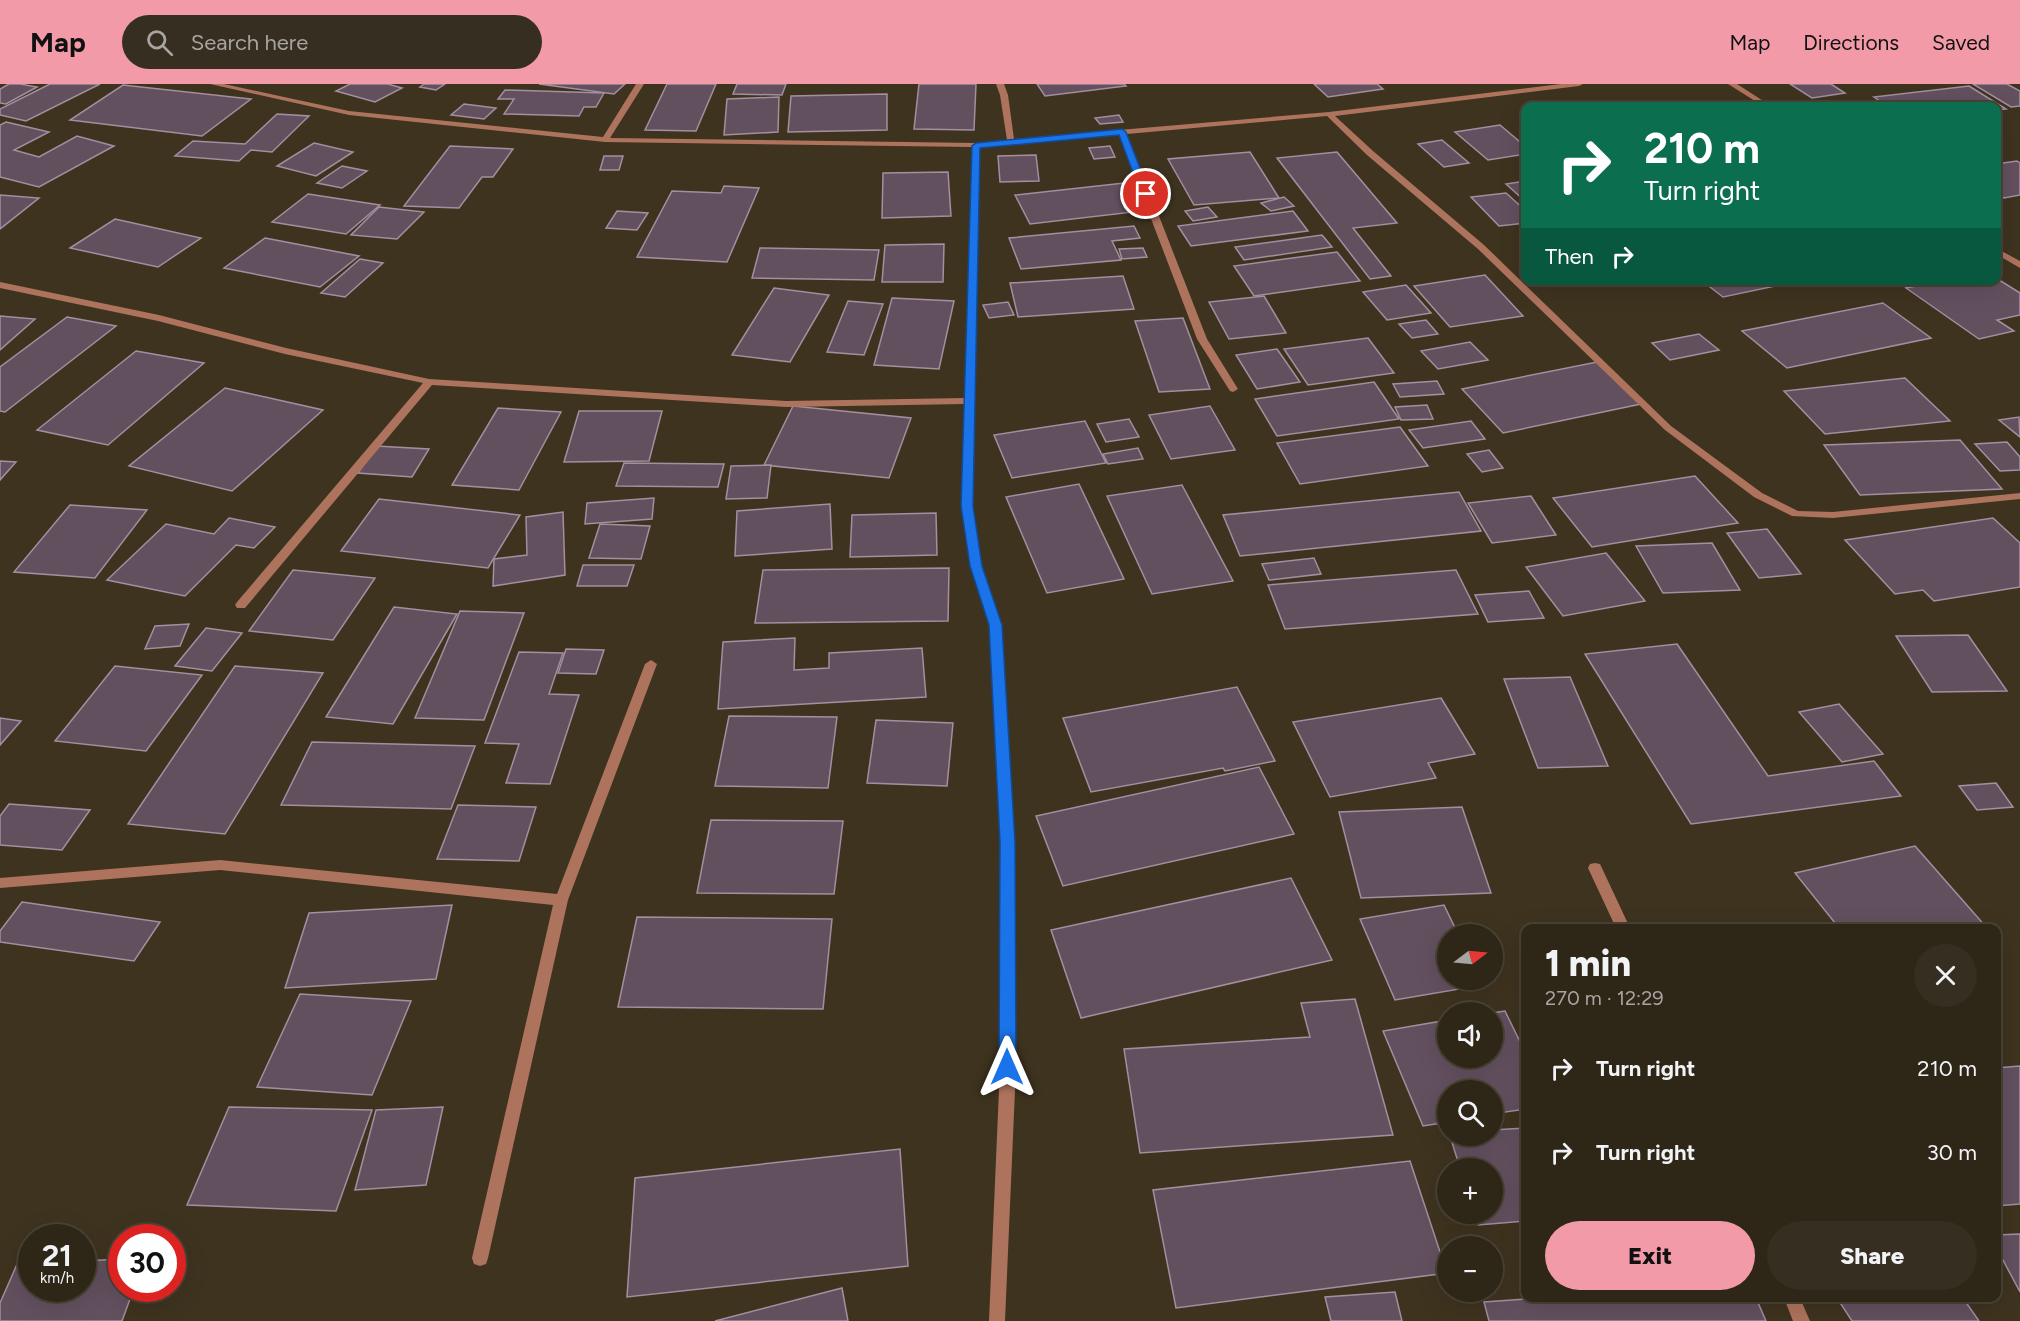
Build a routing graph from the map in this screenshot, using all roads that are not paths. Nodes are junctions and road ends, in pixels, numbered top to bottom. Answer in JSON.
{"nodes":[{"id":1,"x":214,"y":84,"type":"edge"},
{"id":2,"x":640,"y":84,"type":"edge"},
{"id":3,"x":1000,"y":84,"type":"edge"},
{"id":4,"x":1579,"y":84,"type":"edge"},
{"id":5,"x":1732,"y":84,"type":"edge"},
{"id":6,"x":1761,"y":102,"type":"edge"},
{"id":7,"x":1329,"y":114,"type":"junction"},
{"id":8,"x":1122,"y":132,"type":"junction"},
{"id":9,"x":605,"y":140,"type":"junction"},
{"id":10,"x":1011,"y":142,"type":"junction"},
{"id":11,"x":976,"y":146,"type":"junction"},
{"id":12,"x":2001,"y":253,"type":"edge"},
{"id":13,"x":2020,"y":265,"type":"edge"},
{"id":14,"x":0,"y":285,"type":"edge"},
{"id":15,"x":429,"y":382,"type":"junction"},
{"id":16,"x":1233,"y":389,"type":"dead end"},
{"id":17,"x":971,"y":401,"type":"junction"},
{"id":18,"x":2020,"y":496,"type":"edge"},
{"id":19,"x":241,"y":604,"type":"dead end"},
{"id":20,"x":651,"y":664,"type":"dead end"},
{"id":21,"x":1595,"y":868,"type":"dead end"},
{"id":22,"x":0,"y":883,"type":"edge"},
{"id":23,"x":561,"y":900,"type":"junction"},
{"id":24,"x":1621,"y":924,"type":"edge"},
{"id":25,"x":480,"y":1258,"type":"dead end"},
{"id":26,"x":1794,"y":1302,"type":"edge"},
{"id":27,"x":998,"y":1321,"type":"edge"},
{"id":28,"x":1802,"y":1321,"type":"edge"}],
"edges":[{"from":1,"to":9,"type":"street"},
{"from":2,"to":9,"type":"street"},
{"from":3,"to":10,"type":"street"},
{"from":4,"to":7,"type":"street"},
{"from":5,"to":6,"type":"street"},
{"from":7,"to":8,"type":"street"},
{"from":7,"to":18,"type":"street"},
{"from":8,"to":10,"type":"street"},
{"from":8,"to":16,"type":"street"},
{"from":9,"to":11,"type":"street"},
{"from":10,"to":11,"type":"street"},
{"from":11,"to":17,"type":"street"},
{"from":12,"to":13,"type":"street"},
{"from":14,"to":15,"type":"street"},
{"from":15,"to":17,"type":"street"},
{"from":15,"to":19,"type":"street"},
{"from":17,"to":27,"type":"street"},
{"from":20,"to":23,"type":"street"},
{"from":21,"to":24,"type":"street"},
{"from":22,"to":23,"type":"street"},
{"from":23,"to":25,"type":"street"},
{"from":26,"to":28,"type":"street"}]}
